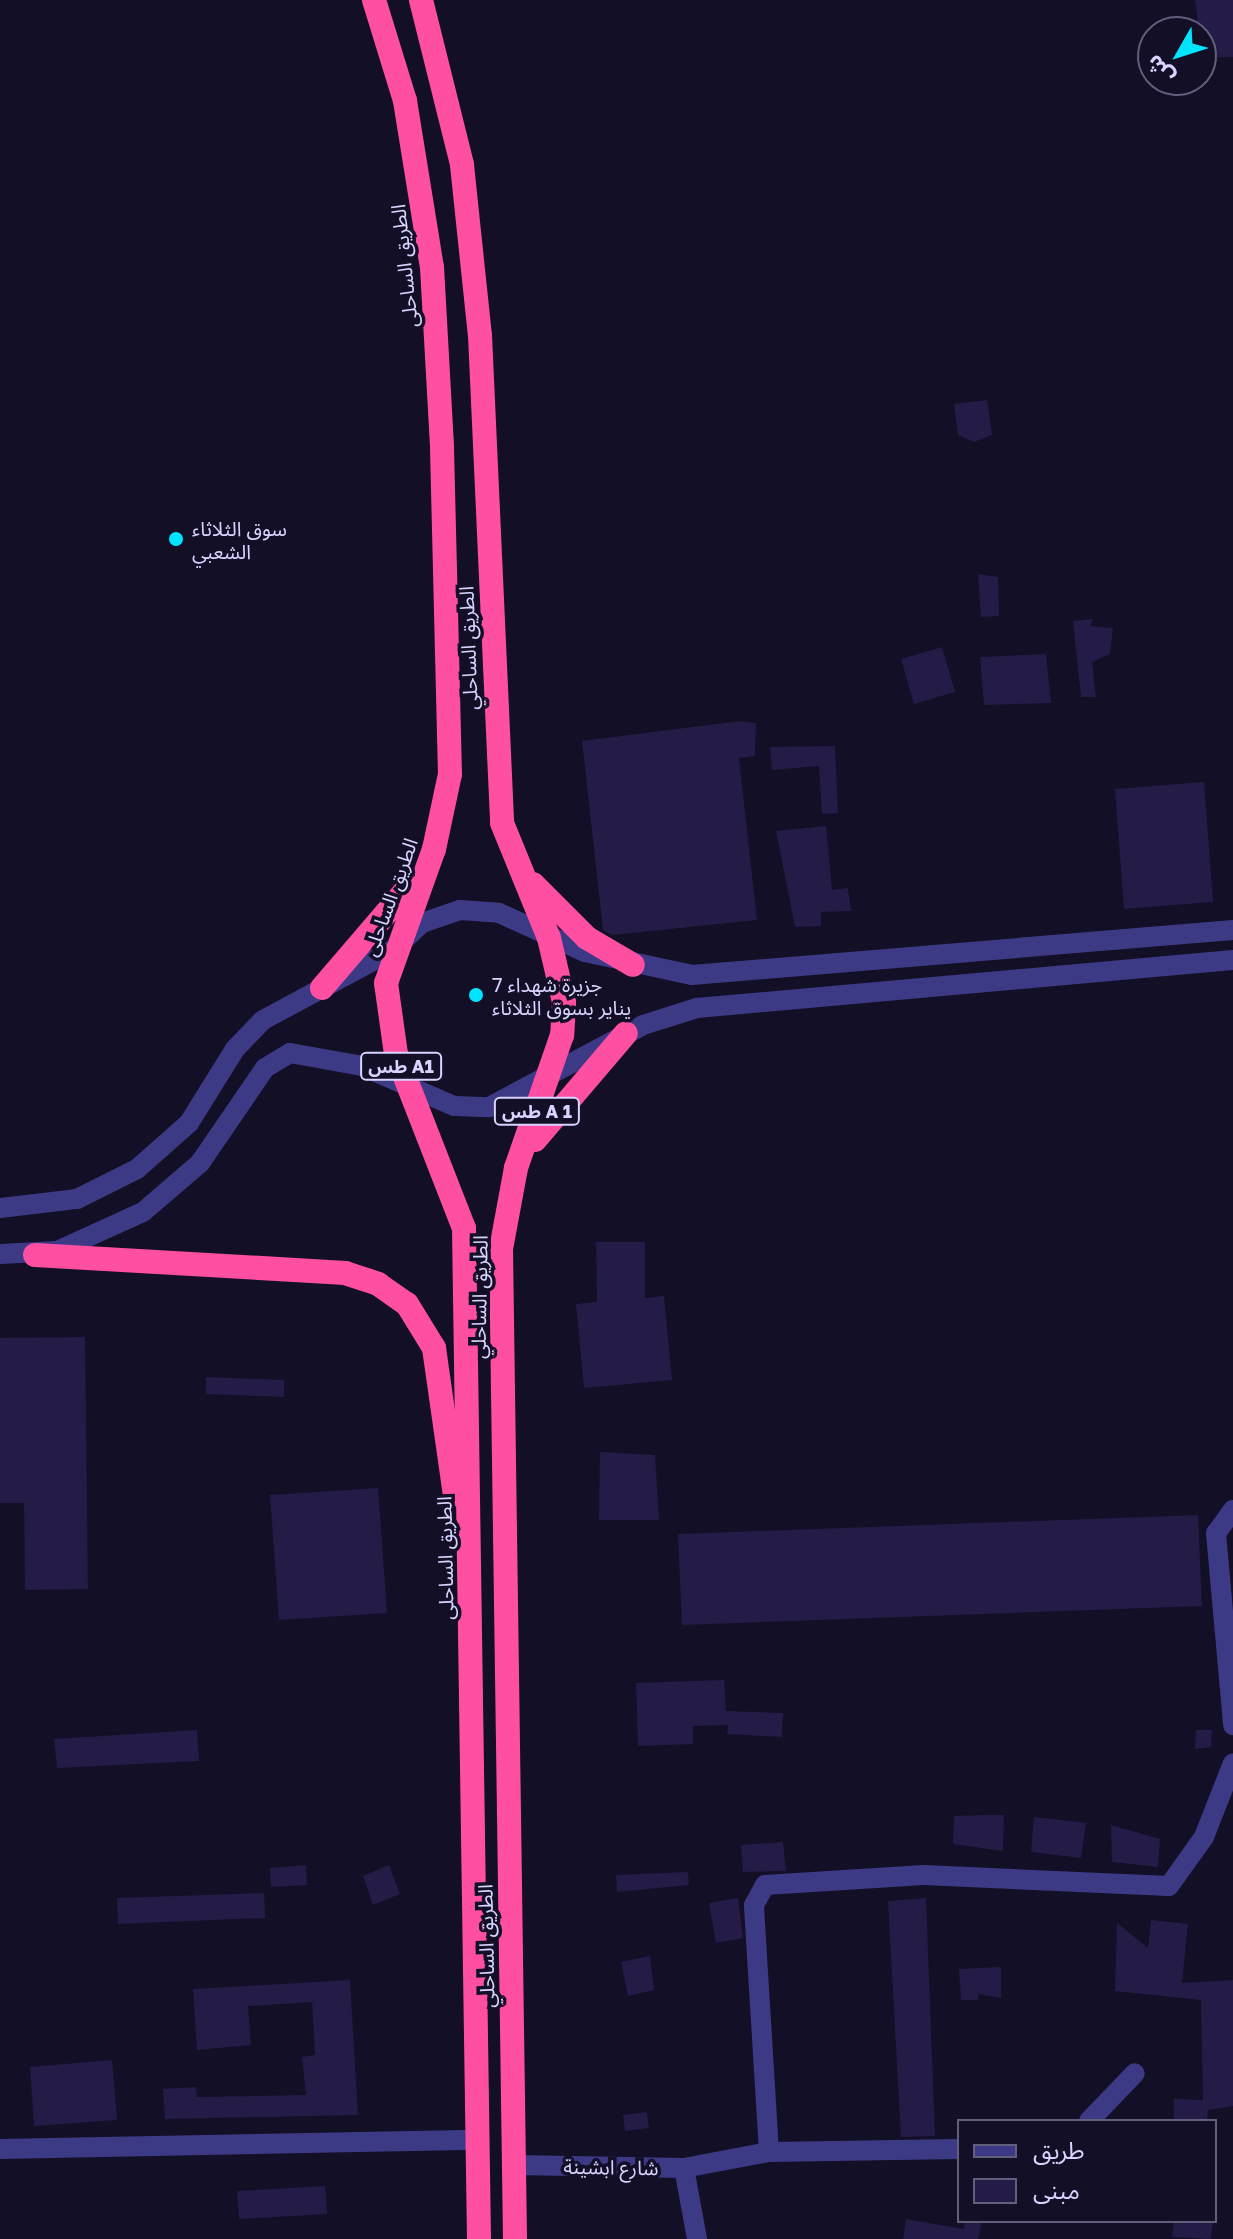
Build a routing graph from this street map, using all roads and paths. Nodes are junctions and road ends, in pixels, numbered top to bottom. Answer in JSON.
{"nodes":[{"id":1,"x":374,"y":0,"type":"edge"},
{"id":2,"x":421,"y":0,"type":"edge"},
{"id":3,"x":434,"y":849,"type":"junction"},
{"id":4,"x":516,"y":863,"type":"junction"},
{"id":5,"x":1233,"y":930,"type":"edge"},
{"id":6,"x":549,"y":938,"type":"junction"},
{"id":7,"x":393,"y":950,"type":"junction"},
{"id":8,"x":1233,"y":960,"type":"edge"},
{"id":9,"x":633,"y":965,"type":"junction"},
{"id":10,"x":322,"y":988,"type":"junction"},
{"id":11,"x":626,"y":1033,"type":"junction"},
{"id":12,"x":548,"y":1076,"type":"junction"},
{"id":13,"x":408,"y":1082,"type":"junction"},
{"id":14,"x":516,"y":1168,"type":"junction"},
{"id":15,"x":0,"y":1208,"type":"edge"},
{"id":16,"x":0,"y":1254,"type":"edge"},
{"id":17,"x":35,"y":1255,"type":"junction"},
{"id":18,"x":1233,"y":1510,"type":"edge"},
{"id":19,"x":469,"y":1563,"type":"junction"},
{"id":20,"x":1233,"y":1725,"type":"edge"},
{"id":21,"x":1233,"y":1763,"type":"edge"},
{"id":22,"x":1135,"y":2073,"type":"dead end"},
{"id":23,"x":1091,"y":2119,"type":"edge"},
{"id":24,"x":478,"y":2140,"type":"junction"},
{"id":25,"x":0,"y":2149,"type":"edge"},
{"id":26,"x":957,"y":2149,"type":"edge"},
{"id":27,"x":769,"y":2152,"type":"junction"},
{"id":28,"x":514,"y":2165,"type":"junction"},
{"id":29,"x":684,"y":2168,"type":"junction"},
{"id":30,"x":479,"y":2239,"type":"edge"},
{"id":31,"x":515,"y":2239,"type":"edge"},
{"id":32,"x":697,"y":2239,"type":"edge"}],
"edges":[{"from":1,"to":3,"type":"highway","name":"الطريق الساحلى","number":"طس A1"},
{"from":2,"to":4,"type":"highway","name":"الطريق الساحلي","number":"طس A 1"},
{"from":3,"to":7,"type":"highway","name":"الطريق الساحلى","number":"طس A1"},
{"from":3,"to":10,"type":"highway"},
{"from":4,"to":6,"type":"highway","name":"الطريق الساحلي","number":"طس A 1"},
{"from":4,"to":9,"type":"highway"},
{"from":5,"to":9,"type":"street"},
{"from":6,"to":7,"type":"street"},
{"from":6,"to":9,"type":"street"},
{"from":6,"to":12,"type":"highway","name":"الطريق الساحلي","number":"طس A 1"},
{"from":7,"to":10,"type":"street"},
{"from":7,"to":13,"type":"highway","name":"الطريق الساحلى","number":"طس A1"},
{"from":8,"to":11,"type":"street"},
{"from":10,"to":15,"type":"street"},
{"from":11,"to":12,"type":"street"},
{"from":11,"to":14,"type":"highway"},
{"from":12,"to":13,"type":"street"},
{"from":12,"to":14,"type":"highway","name":"الطريق الساحلي","number":"طس A 1"},
{"from":13,"to":17,"type":"street"},
{"from":13,"to":19,"type":"highway","name":"الطريق الساحلى","number":"طس A1"},
{"from":14,"to":28,"type":"highway","name":"الطريق الساحلي","number":"طس A 1"},
{"from":16,"to":17,"type":"street"},
{"from":17,"to":19,"type":"highway"},
{"from":18,"to":20,"type":"street"},
{"from":19,"to":24,"type":"highway","name":"الطريق الساحلى","number":"طس A1"},
{"from":21,"to":27,"type":"street"},
{"from":22,"to":23,"type":"street"},
{"from":24,"to":25,"type":"street"},
{"from":24,"to":30,"type":"highway"},
{"from":26,"to":27,"type":"street"},
{"from":27,"to":29,"type":"street"},
{"from":28,"to":29,"type":"street","name":"شارع ابشينة"},
{"from":28,"to":31,"type":"highway","name":"الطريق الساحلي","number":"طس A 1"},
{"from":29,"to":32,"type":"street","name":"شارع ابشينة"}]}
